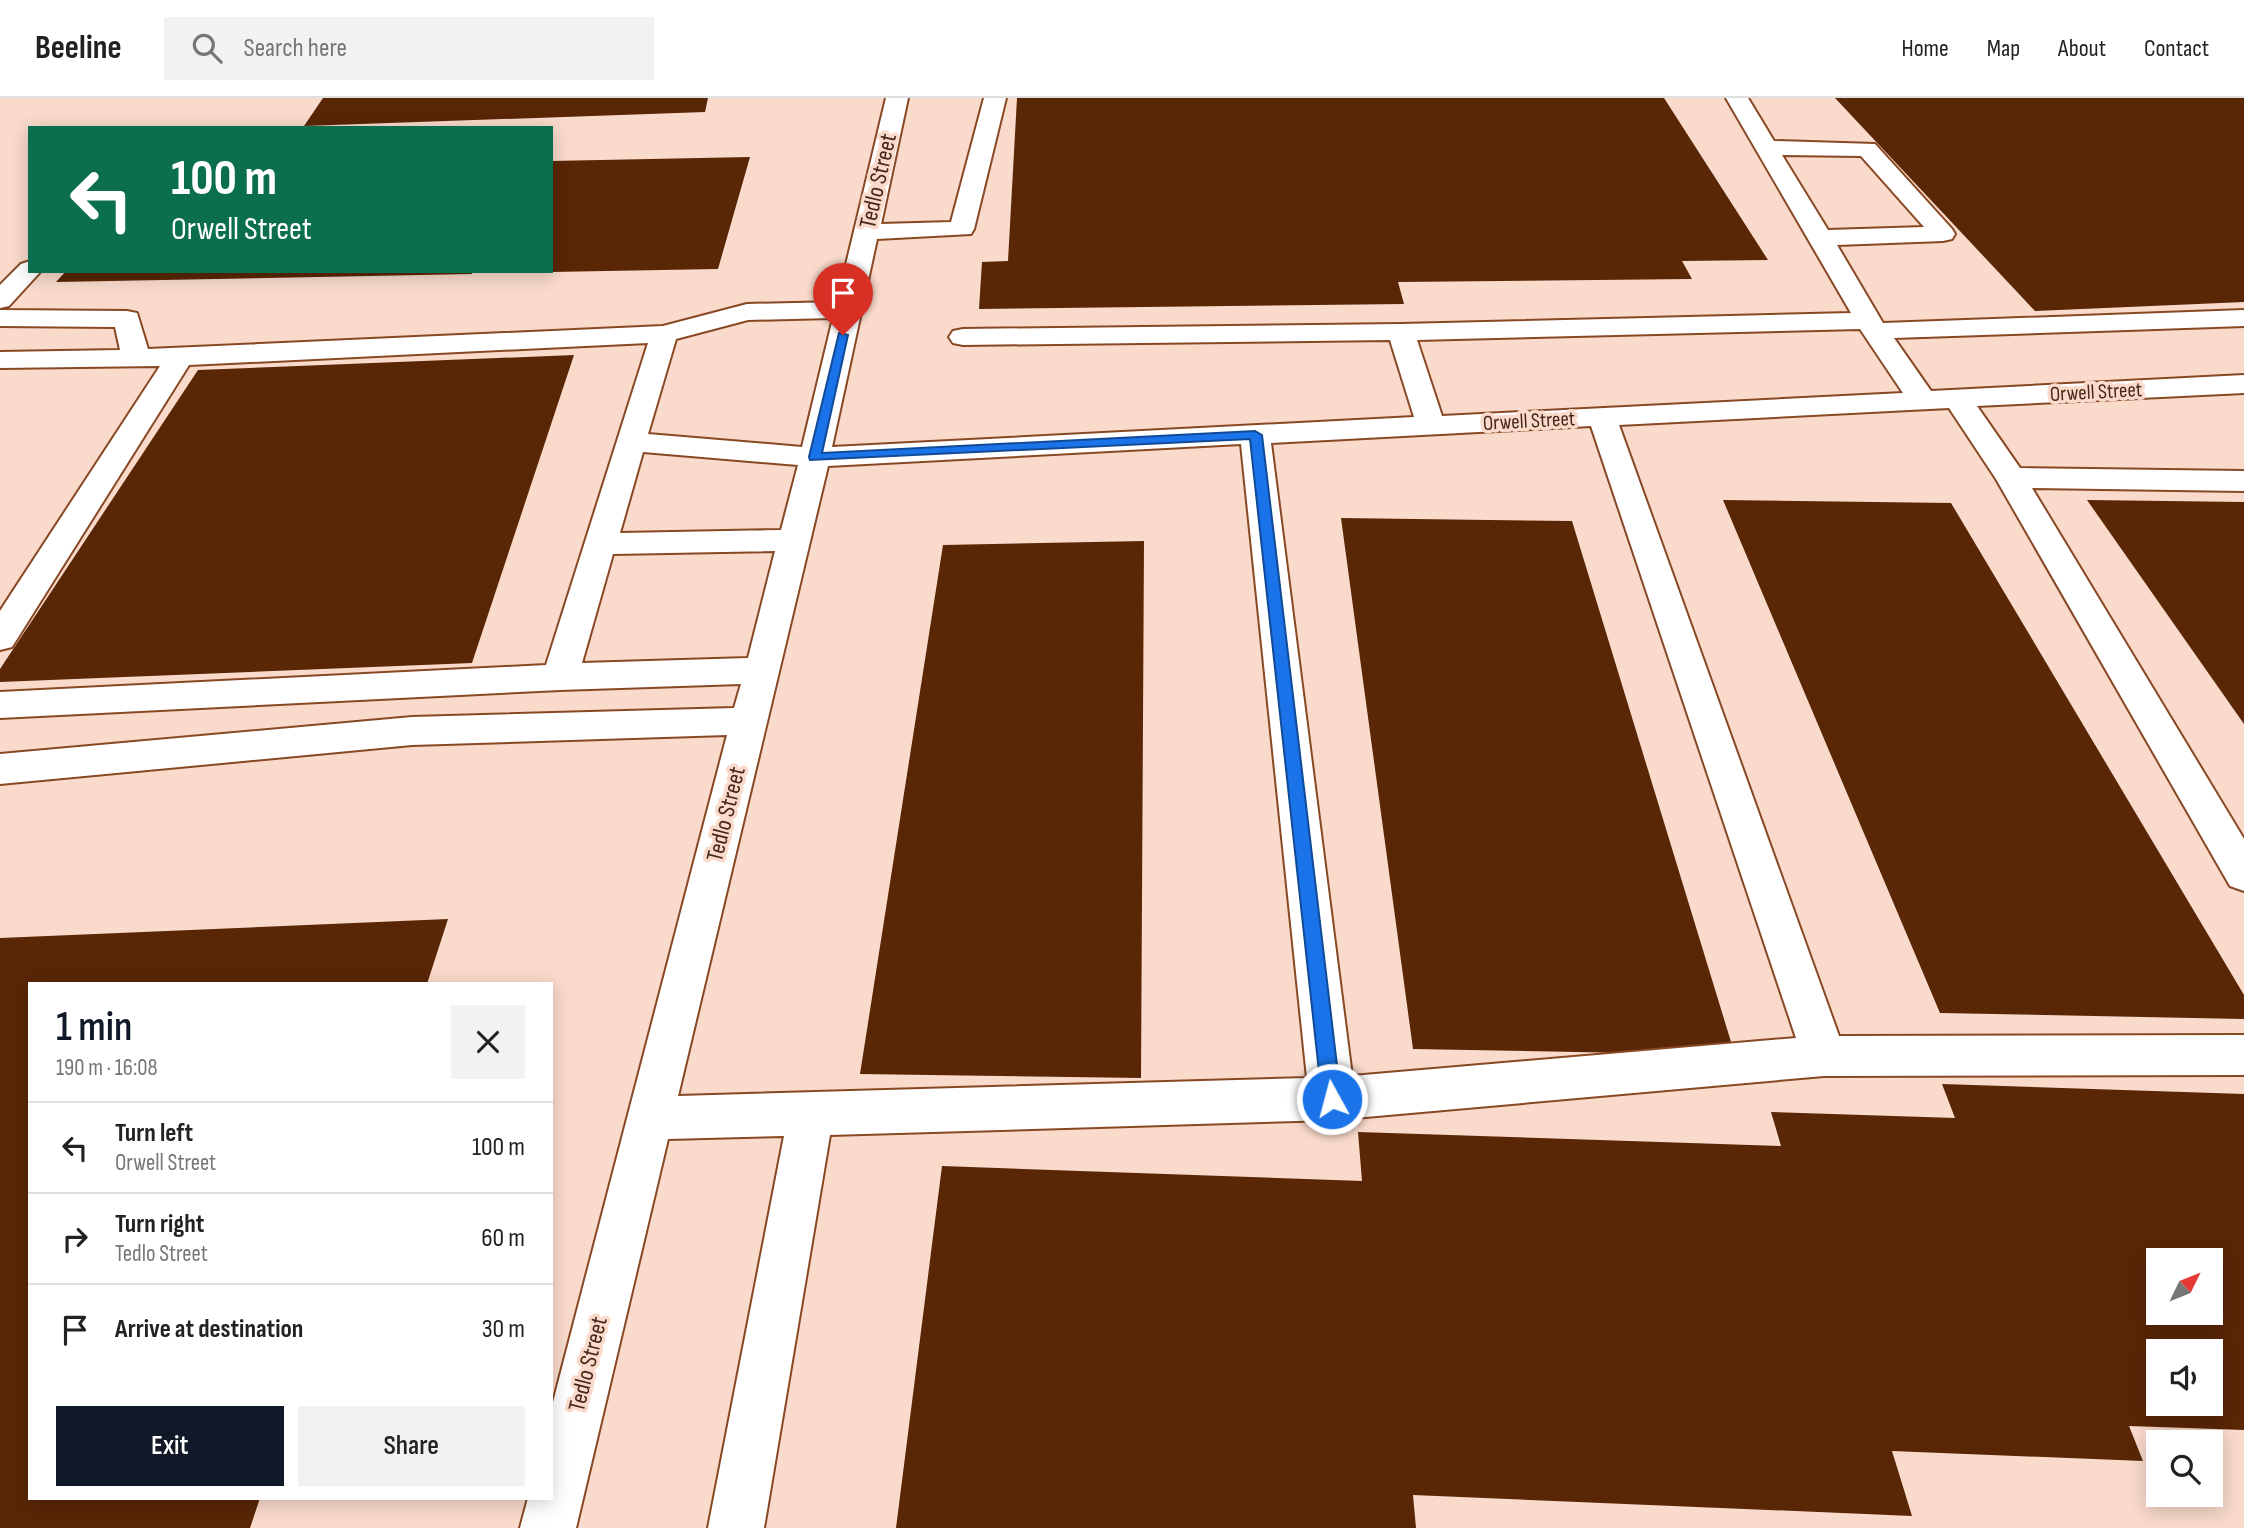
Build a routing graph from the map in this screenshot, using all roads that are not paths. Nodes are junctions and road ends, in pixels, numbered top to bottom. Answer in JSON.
{"nodes":[{"id":1,"x":897,"y":98,"type":"edge"},
{"id":2,"x":995,"y":98,"type":"edge"},
{"id":3,"x":1737,"y":98,"type":"edge"},
{"id":4,"x":1767,"y":148,"type":"junction"},
{"id":5,"x":867,"y":232,"type":"junction"},
{"id":6,"x":1820,"y":238,"type":"junction"},
{"id":7,"x":28,"y":271,"type":"edge"},
{"id":8,"x":0,"y":300,"type":"edge"},
{"id":9,"x":848,"y":310,"type":"junction"},
{"id":10,"x":0,"y":318,"type":"edge"},
{"id":11,"x":2244,"y":318,"type":"edge"},
{"id":12,"x":1872,"y":326,"type":"junction"},
{"id":13,"x":1401,"y":332,"type":"junction"},
{"id":14,"x":664,"y":334,"type":"junction"},
{"id":15,"x":962,"y":337,"type":"dead end"},
{"id":16,"x":180,"y":357,"type":"junction"},
{"id":17,"x":136,"y":358,"type":"junction"},
{"id":18,"x":0,"y":360,"type":"edge"},
{"id":19,"x":2244,"y":384,"type":"edge"},
{"id":20,"x":1958,"y":399,"type":"junction"},
{"id":21,"x":1923,"y":401,"type":"junction"},
{"id":22,"x":1602,"y":417,"type":"junction"},
{"id":23,"x":1431,"y":426,"type":"junction"},
{"id":24,"x":1255,"y":435,"type":"junction"},
{"id":25,"x":631,"y":442,"type":"junction"},
{"id":26,"x":815,"y":457,"type":"junction"},
{"id":27,"x":2011,"y":478,"type":"junction"},
{"id":28,"x":2244,"y":481,"type":"edge"},
{"id":29,"x":794,"y":540,"type":"junction"},
{"id":30,"x":600,"y":544,"type":"junction"},
{"id":31,"x":0,"y":638,"type":"edge"},
{"id":32,"x":761,"y":670,"type":"junction"},
{"id":33,"x":560,"y":677,"type":"junction"},
{"id":34,"x":0,"y":705,"type":"edge"},
{"id":35,"x":749,"y":721,"type":"junction"},
{"id":36,"x":0,"y":769,"type":"edge"},
{"id":37,"x":2244,"y":874,"type":"edge"},
{"id":38,"x":2244,"y":1055,"type":"edge"},
{"id":39,"x":1824,"y":1056,"type":"junction"},
{"id":40,"x":1332,"y":1099,"type":"junction"},
{"id":41,"x":811,"y":1113,"type":"junction"},
{"id":42,"x":650,"y":1118,"type":"junction"},
{"id":43,"x":548,"y":1528,"type":"edge"},
{"id":44,"x":736,"y":1528,"type":"edge"}],
"edges":[{"from":1,"to":5,"type":"street","name":"Tedlo Street"},
{"from":2,"to":5,"type":"street"},
{"from":3,"to":4,"type":"street"},
{"from":4,"to":6,"type":"street"},
{"from":4,"to":6,"type":"street"},
{"from":5,"to":9,"type":"street","name":"Tedlo Street"},
{"from":6,"to":12,"type":"street"},
{"from":7,"to":8,"type":"street"},
{"from":9,"to":14,"type":"street"},
{"from":9,"to":26,"type":"street","name":"Tedlo Street"},
{"from":10,"to":17,"type":"street"},
{"from":11,"to":12,"type":"street"},
{"from":12,"to":13,"type":"street"},
{"from":12,"to":21,"type":"street"},
{"from":13,"to":15,"type":"street"},
{"from":13,"to":23,"type":"street"},
{"from":14,"to":16,"type":"street"},
{"from":14,"to":25,"type":"street"},
{"from":16,"to":17,"type":"street"},
{"from":16,"to":31,"type":"street"},
{"from":17,"to":18,"type":"street"},
{"from":19,"to":20,"type":"street","name":"Orwell Street"},
{"from":20,"to":21,"type":"street","name":"Orwell Street"},
{"from":20,"to":27,"type":"street"},
{"from":21,"to":22,"type":"street","name":"Orwell Street"},
{"from":22,"to":23,"type":"street","name":"Orwell Street"},
{"from":22,"to":39,"type":"street"},
{"from":23,"to":24,"type":"street","name":"Orwell Street"},
{"from":24,"to":26,"type":"street","name":"Orwell Street"},
{"from":24,"to":40,"type":"street"},
{"from":25,"to":26,"type":"street","name":"Orwell Street"},
{"from":25,"to":30,"type":"street"},
{"from":26,"to":29,"type":"street","name":"Tedlo Street"},
{"from":27,"to":28,"type":"street"},
{"from":27,"to":37,"type":"street"},
{"from":29,"to":30,"type":"street"},
{"from":29,"to":32,"type":"street","name":"Tedlo Street"},
{"from":30,"to":33,"type":"street"},
{"from":32,"to":33,"type":"street"},
{"from":32,"to":35,"type":"street","name":"Tedlo Street"},
{"from":33,"to":34,"type":"street"},
{"from":35,"to":36,"type":"street"},
{"from":35,"to":42,"type":"street","name":"Tedlo Street"},
{"from":38,"to":39,"type":"street"},
{"from":39,"to":40,"type":"street"},
{"from":40,"to":41,"type":"street"},
{"from":41,"to":42,"type":"street"},
{"from":41,"to":44,"type":"street"},
{"from":42,"to":43,"type":"street","name":"Tedlo Street"}]}
